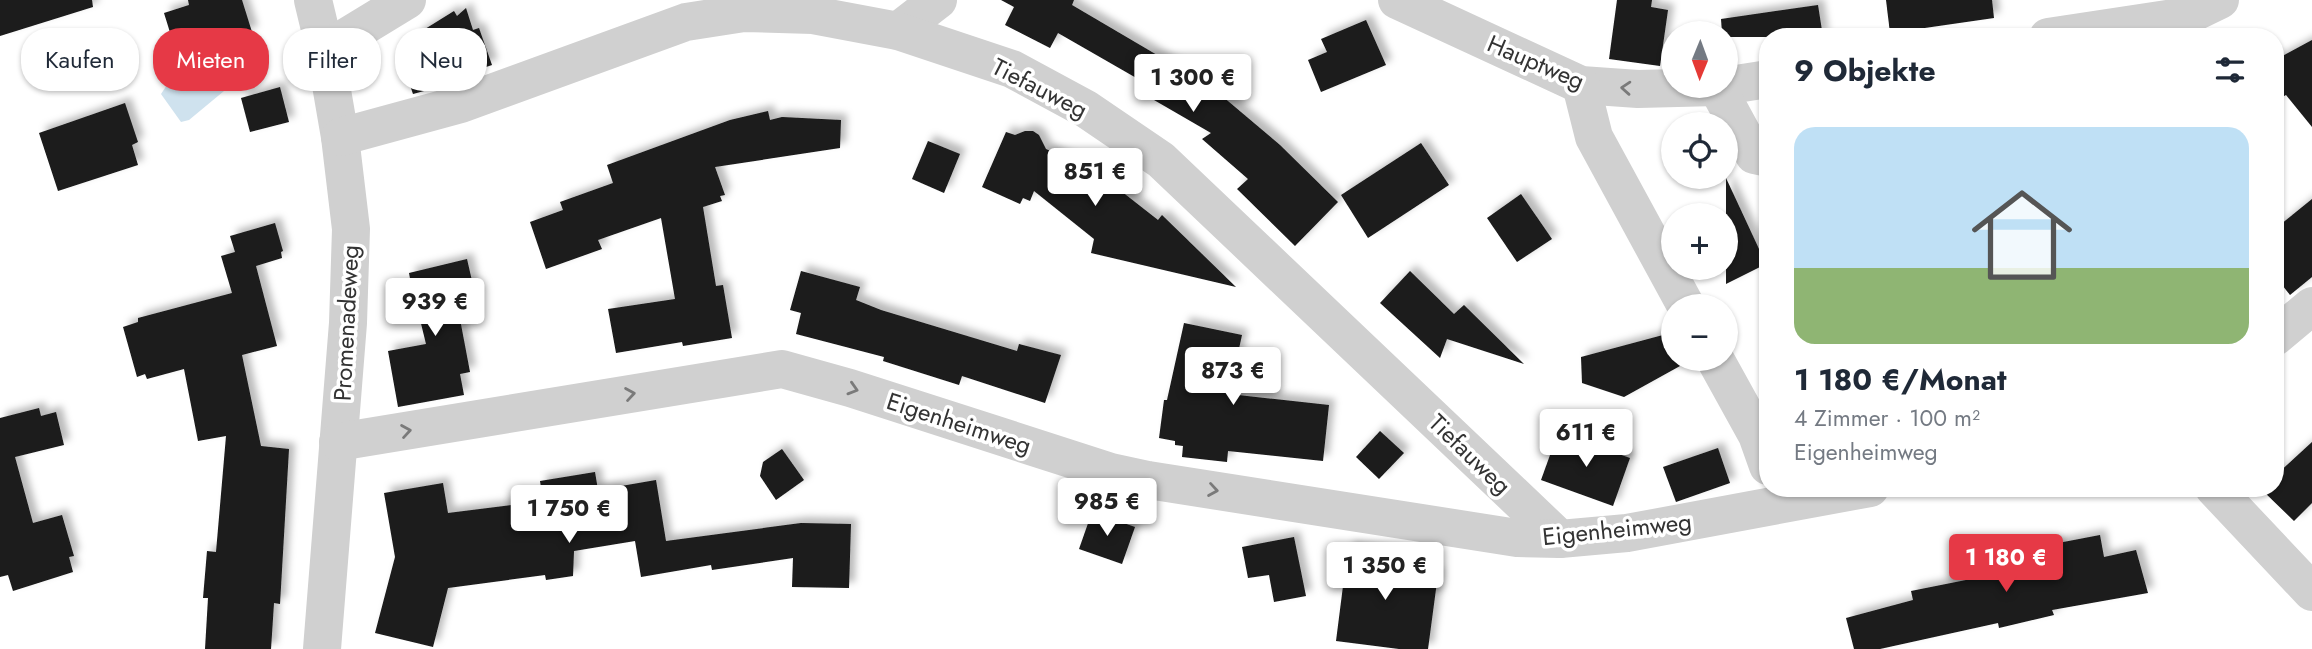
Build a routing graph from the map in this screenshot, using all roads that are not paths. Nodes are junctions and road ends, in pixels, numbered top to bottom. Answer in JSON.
{"nodes":[{"id":1,"x":313,"y":0,"type":"edge"},
{"id":2,"x":407,"y":0,"type":"edge"},
{"id":3,"x":938,"y":0,"type":"edge"},
{"id":4,"x":1397,"y":0,"type":"edge"},
{"id":5,"x":2220,"y":0,"type":"edge"},
{"id":6,"x":320,"y":28,"type":"edge"},
{"id":7,"x":361,"y":28,"type":"edge"},
{"id":8,"x":2108,"y":28,"type":"edge"},
{"id":9,"x":898,"y":31,"type":"junction"},
{"id":10,"x":1759,"y":80,"type":"edge"},
{"id":11,"x":1738,"y":84,"type":"edge"},
{"id":12,"x":1581,"y":85,"type":"junction"},
{"id":13,"x":1661,"y":88,"type":"edge"},
{"id":14,"x":332,"y":91,"type":"edge"},
{"id":15,"x":1723,"y":98,"type":"edge"},
{"id":16,"x":340,"y":137,"type":"junction"},
{"id":17,"x":1759,"y":156,"type":"edge"},
{"id":18,"x":1679,"y":294,"type":"edge"},
{"id":19,"x":2312,"y":306,"type":"edge"},
{"id":20,"x":2284,"y":329,"type":"edge"},
{"id":21,"x":1722,"y":371,"type":"edge"},
{"id":22,"x":1759,"y":441,"type":"edge"},
{"id":23,"x":338,"y":442,"type":"junction"},
{"id":24,"x":1778,"y":497,"type":"edge"},
{"id":25,"x":2222,"y":497,"type":"edge"},
{"id":26,"x":1560,"y":539,"type":"junction"},
{"id":27,"x":2312,"y":592,"type":"edge"},
{"id":28,"x":322,"y":649,"type":"edge"}],
"edges":[{"from":1,"to":6,"type":"street","name":"Promenadeweg"},
{"from":2,"to":7,"type":"street"},
{"from":3,"to":9,"type":"street"},
{"from":4,"to":12,"type":"street","name":"Hauptweg"},
{"from":5,"to":8,"type":"street"},
{"from":9,"to":16,"type":"street","name":"Tiefauweg"},
{"from":9,"to":26,"type":"street","name":"Tiefauweg"},
{"from":10,"to":11,"type":"street","name":"Hauptweg"},
{"from":13,"to":12,"type":"street","name":"Hauptweg","one_way":true},
{"from":12,"to":18,"type":"street"},
{"from":14,"to":16,"type":"street","name":"Promenadeweg"},
{"from":15,"to":17,"type":"street"},
{"from":16,"to":23,"type":"street","name":"Promenadeweg"},
{"from":19,"to":20,"type":"street"},
{"from":21,"to":22,"type":"street"},
{"from":23,"to":26,"type":"street","name":"Eigenheimweg","one_way":true},
{"from":23,"to":28,"type":"street","name":"Promenadeweg"},
{"from":24,"to":26,"type":"street","name":"Eigenheimweg"},
{"from":25,"to":27,"type":"street"}]}
